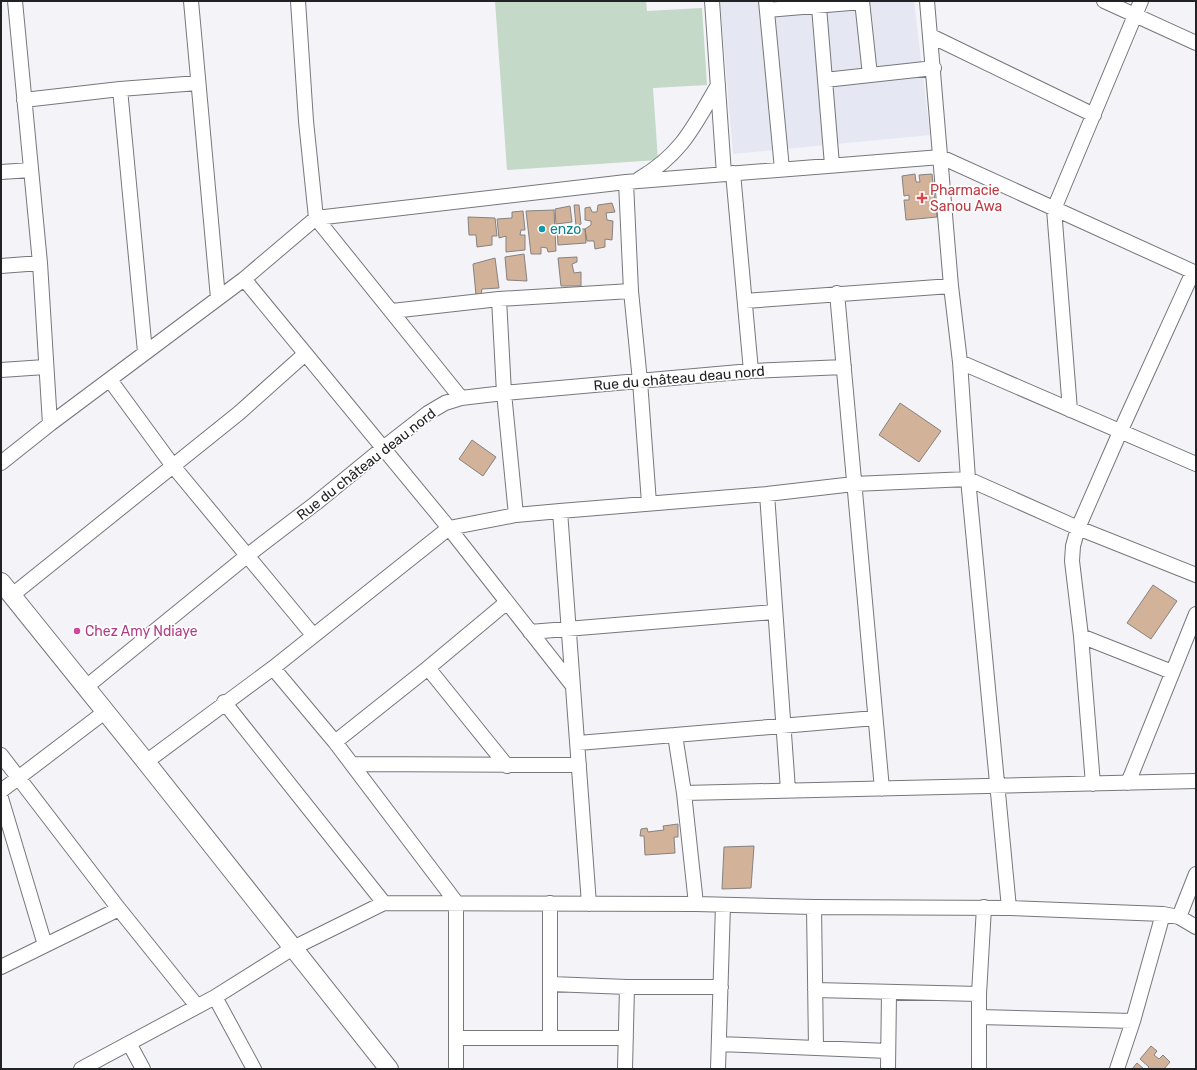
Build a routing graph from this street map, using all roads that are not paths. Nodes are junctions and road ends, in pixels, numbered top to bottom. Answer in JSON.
{"nodes":[{"id":1,"x":15,"y":1,"type":"edge"},
{"id":2,"x":191,"y":1,"type":"edge"},
{"id":3,"x":298,"y":1,"type":"edge"},
{"id":4,"x":712,"y":1,"type":"edge"},
{"id":5,"x":928,"y":1,"type":"edge"},
{"id":6,"x":1104,"y":1,"type":"edge"},
{"id":7,"x":1141,"y":1,"type":"edge"},
{"id":8,"x":862,"y":2,"type":"edge"},
{"id":9,"x":766,"y":5,"type":"edge"},
{"id":10,"x":819,"y":7,"type":"junction"},
{"id":11,"x":1135,"y":15,"type":"junction"},
{"id":12,"x":931,"y":36,"type":"junction"},
{"id":13,"x":1196,"y":43,"type":"edge"},
{"id":14,"x":934,"y":68,"type":"junction"},
{"id":15,"x":870,"y":75,"type":"junction"},
{"id":16,"x":825,"y":80,"type":"junction"},
{"id":17,"x":198,"y":83,"type":"junction"},
{"id":18,"x":718,"y":85,"type":"junction"},
{"id":19,"x":120,"y":89,"type":"junction"},
{"id":20,"x":24,"y":100,"type":"junction"},
{"id":21,"x":1094,"y":115,"type":"junction"},
{"id":22,"x":941,"y":156,"type":"junction"},
{"id":23,"x":832,"y":165,"type":"junction"},
{"id":24,"x":782,"y":169,"type":"junction"},
{"id":25,"x":31,"y":170,"type":"junction"},
{"id":26,"x":1,"y":172,"type":"edge"},
{"id":27,"x":729,"y":174,"type":"junction"},
{"id":28,"x":631,"y":181,"type":"junction"},
{"id":29,"x":1054,"y":209,"type":"junction"},
{"id":30,"x":316,"y":218,"type":"junction"},
{"id":31,"x":40,"y":263,"type":"junction"},
{"id":32,"x":1,"y":266,"type":"edge"},
{"id":33,"x":1195,"y":273,"type":"edge"},
{"id":34,"x":244,"y":279,"type":"junction"},
{"id":35,"x":951,"y":286,"type":"junction"},
{"id":36,"x":631,"y":292,"type":"junction"},
{"id":37,"x":837,"y":293,"type":"junction"},
{"id":38,"x":218,"y":298,"type":"junction"},
{"id":39,"x":499,"y":299,"type":"junction"},
{"id":40,"x":745,"y":301,"type":"junction"},
{"id":41,"x":392,"y":311,"type":"junction"},
{"id":42,"x":145,"y":352,"type":"junction"},
{"id":43,"x":305,"y":354,"type":"junction"},
{"id":44,"x":960,"y":362,"type":"junction"},
{"id":45,"x":45,"y":367,"type":"junction"},
{"id":46,"x":844,"y":367,"type":"junction"},
{"id":47,"x":1,"y":370,"type":"edge"},
{"id":48,"x":751,"y":371,"type":"junction"},
{"id":49,"x":110,"y":380,"type":"junction"},
{"id":50,"x":640,"y":381,"type":"junction"},
{"id":51,"x":504,"y":393,"type":"junction"},
{"id":52,"x":461,"y":398,"type":"junction"},
{"id":53,"x":1070,"y":410,"type":"junction"},
{"id":54,"x":50,"y":424,"type":"junction"},
{"id":55,"x":1120,"y":432,"type":"junction"},
{"id":56,"x":382,"y":448,"type":"junction"},
{"id":57,"x":1,"y":463,"type":"edge"},
{"id":58,"x":1196,"y":464,"type":"edge"},
{"id":59,"x":173,"y":466,"type":"junction"},
{"id":60,"x":968,"y":478,"type":"junction"},
{"id":61,"x":854,"y":484,"type":"junction"},
{"id":62,"x":767,"y":494,"type":"junction"},
{"id":63,"x":649,"y":503,"type":"junction"},
{"id":64,"x":560,"y":511,"type":"junction"},
{"id":65,"x":516,"y":515,"type":"junction"},
{"id":66,"x":449,"y":528,"type":"junction"},
{"id":67,"x":1078,"y":528,"type":"junction"},
{"id":68,"x":248,"y":555,"type":"junction"},
{"id":69,"x":1196,"y":575,"type":"edge"},
{"id":70,"x":6,"y":589,"type":"edge"},
{"id":71,"x":506,"y":603,"type":"junction"},
{"id":72,"x":774,"y":612,"type":"junction"},
{"id":73,"x":1196,"y":614,"type":"edge"},
{"id":74,"x":568,"y":630,"type":"junction"},
{"id":75,"x":530,"y":632,"type":"junction"},
{"id":76,"x":313,"y":636,"type":"junction"},
{"id":77,"x":1082,"y":636,"type":"junction"},
{"id":78,"x":273,"y":668,"type":"junction"},
{"id":79,"x":428,"y":668,"type":"junction"},
{"id":80,"x":1172,"y":672,"type":"junction"},
{"id":81,"x":573,"y":686,"type":"junction"},
{"id":82,"x":86,"y":687,"type":"junction"},
{"id":83,"x":224,"y":702,"type":"junction"},
{"id":84,"x":106,"y":712,"type":"junction"},
{"id":85,"x":875,"y":718,"type":"junction"},
{"id":86,"x":783,"y":726,"type":"junction"},
{"id":87,"x":675,"y":735,"type":"junction"},
{"id":88,"x":335,"y":742,"type":"junction"},
{"id":89,"x":578,"y":743,"type":"junction"},
{"id":90,"x":1,"y":755,"type":"edge"},
{"id":91,"x":146,"y":762,"type":"junction"},
{"id":92,"x":353,"y":764,"type":"junction"},
{"id":93,"x":579,"y":765,"type":"junction"},
{"id":94,"x":507,"y":766,"type":"junction"},
{"id":95,"x":19,"y":778,"type":"junction"},
{"id":96,"x":1196,"y":781,"type":"edge"},
{"id":97,"x":1128,"y":783,"type":"junction"},
{"id":98,"x":1093,"y":784,"type":"junction"},
{"id":99,"x":998,"y":786,"type":"junction"},
{"id":100,"x":882,"y":789,"type":"junction"},
{"id":101,"x":788,"y":790,"type":"junction"},
{"id":102,"x":1,"y":791,"type":"edge"},
{"id":103,"x":684,"y":793,"type":"junction"},
{"id":104,"x":1,"y":798,"type":"edge"},
{"id":105,"x":1196,"y":874,"type":"edge"},
{"id":106,"x":456,"y":902,"type":"junction"},
{"id":107,"x":384,"y":903,"type":"junction"},
{"id":108,"x":550,"y":903,"type":"junction"},
{"id":109,"x":589,"y":904,"type":"junction"},
{"id":110,"x":696,"y":904,"type":"junction"},
{"id":111,"x":723,"y":905,"type":"junction"},
{"id":112,"x":814,"y":907,"type":"junction"},
{"id":113,"x":984,"y":907,"type":"junction"},
{"id":114,"x":1009,"y":908,"type":"junction"},
{"id":115,"x":119,"y":909,"type":"junction"},
{"id":116,"x":1163,"y":914,"type":"junction"},
{"id":117,"x":1180,"y":917,"type":"junction"},
{"id":118,"x":1196,"y":927,"type":"edge"},
{"id":119,"x":45,"y":945,"type":"junction"},
{"id":120,"x":293,"y":948,"type":"junction"},
{"id":121,"x":1,"y":967,"type":"edge"},
{"id":122,"x":551,"y":984,"type":"junction"},
{"id":123,"x":628,"y":987,"type":"junction"},
{"id":124,"x":720,"y":987,"type":"junction"},
{"id":125,"x":815,"y":990,"type":"junction"},
{"id":126,"x":890,"y":993,"type":"junction"},
{"id":127,"x":979,"y":994,"type":"junction"},
{"id":128,"x":215,"y":997,"type":"junction"},
{"id":129,"x":197,"y":1006,"type":"junction"},
{"id":130,"x":980,"y":1017,"type":"junction"},
{"id":131,"x":1133,"y":1022,"type":"junction"},
{"id":132,"x":458,"y":1038,"type":"junction"},
{"id":133,"x":550,"y":1038,"type":"junction"},
{"id":134,"x":626,"y":1038,"type":"junction"},
{"id":135,"x":129,"y":1043,"type":"junction"},
{"id":136,"x":719,"y":1044,"type":"junction"},
{"id":137,"x":816,"y":1048,"type":"junction"},
{"id":138,"x":888,"y":1050,"type":"junction"},
{"id":139,"x":81,"y":1069,"type":"edge"},
{"id":140,"x":143,"y":1069,"type":"edge"},
{"id":141,"x":254,"y":1069,"type":"edge"},
{"id":142,"x":389,"y":1069,"type":"edge"},
{"id":143,"x":456,"y":1069,"type":"edge"},
{"id":144,"x":625,"y":1069,"type":"edge"},
{"id":145,"x":718,"y":1069,"type":"edge"},
{"id":146,"x":888,"y":1069,"type":"edge"},
{"id":147,"x":979,"y":1069,"type":"edge"},
{"id":148,"x":1117,"y":1069,"type":"edge"}],
"edges":[{"from":1,"to":20,"type":"street"},
{"from":2,"to":17,"type":"street"},
{"from":3,"to":30,"type":"street"},
{"from":4,"to":18,"type":"street"},
{"from":5,"to":12,"type":"street"},
{"from":6,"to":11,"type":"street"},
{"from":7,"to":11,"type":"street"},
{"from":8,"to":10,"type":"street"},
{"from":8,"to":15,"type":"street"},
{"from":9,"to":10,"type":"street"},
{"from":9,"to":24,"type":"street"},
{"from":10,"to":16,"type":"street"},
{"from":11,"to":13,"type":"street"},
{"from":11,"to":21,"type":"street"},
{"from":12,"to":14,"type":"street"},
{"from":12,"to":21,"type":"street"},
{"from":14,"to":15,"type":"street"},
{"from":14,"to":22,"type":"street"},
{"from":15,"to":16,"type":"street"},
{"from":16,"to":23,"type":"street"},
{"from":17,"to":19,"type":"street"},
{"from":17,"to":38,"type":"street"},
{"from":18,"to":27,"type":"street"},
{"from":18,"to":28,"type":"street"},
{"from":19,"to":20,"type":"street"},
{"from":19,"to":42,"type":"street"},
{"from":20,"to":25,"type":"street"},
{"from":21,"to":29,"type":"street"},
{"from":22,"to":23,"type":"street"},
{"from":22,"to":29,"type":"street"},
{"from":22,"to":35,"type":"street"},
{"from":23,"to":24,"type":"street"},
{"from":24,"to":27,"type":"street"},
{"from":25,"to":26,"type":"street"},
{"from":25,"to":31,"type":"street"},
{"from":27,"to":28,"type":"street"},
{"from":27,"to":40,"type":"street"},
{"from":28,"to":30,"type":"street"},
{"from":28,"to":36,"type":"street"},
{"from":29,"to":33,"type":"street"},
{"from":29,"to":53,"type":"street"},
{"from":30,"to":34,"type":"street"},
{"from":30,"to":41,"type":"street"},
{"from":31,"to":32,"type":"street"},
{"from":31,"to":45,"type":"street"},
{"from":33,"to":55,"type":"street"},
{"from":34,"to":38,"type":"street"},
{"from":34,"to":43,"type":"street"},
{"from":35,"to":37,"type":"street"},
{"from":35,"to":44,"type":"street"},
{"from":36,"to":39,"type":"street"},
{"from":36,"to":50,"type":"street"},
{"from":37,"to":40,"type":"street"},
{"from":37,"to":46,"type":"street"},
{"from":38,"to":42,"type":"street"},
{"from":39,"to":41,"type":"street"},
{"from":39,"to":51,"type":"street"},
{"from":40,"to":48,"type":"street"},
{"from":41,"to":52,"type":"street"},
{"from":42,"to":49,"type":"street"},
{"from":43,"to":56,"type":"street"},
{"from":43,"to":59,"type":"street"},
{"from":44,"to":53,"type":"street"},
{"from":44,"to":60,"type":"street"},
{"from":45,"to":47,"type":"street"},
{"from":45,"to":54,"type":"street"},
{"from":46,"to":48,"type":"street","name":"Rue du château deau nord"},
{"from":46,"to":61,"type":"street"},
{"from":48,"to":50,"type":"street","name":"Rue du château deau nord"},
{"from":49,"to":54,"type":"street"},
{"from":49,"to":59,"type":"street"},
{"from":50,"to":51,"type":"street","name":"Rue du château deau nord"},
{"from":50,"to":63,"type":"street"},
{"from":51,"to":52,"type":"street","name":"Rue du château deau nord"},
{"from":51,"to":65,"type":"street"},
{"from":52,"to":56,"type":"street","name":"Rue du château deau nord"},
{"from":53,"to":55,"type":"street"},
{"from":54,"to":57,"type":"street"},
{"from":55,"to":58,"type":"street"},
{"from":55,"to":67,"type":"street"},
{"from":56,"to":66,"type":"street"},
{"from":56,"to":68,"type":"street","name":"Rue du château deau nord"},
{"from":59,"to":68,"type":"street"},
{"from":59,"to":70,"type":"street"},
{"from":60,"to":61,"type":"street"},
{"from":60,"to":67,"type":"street"},
{"from":60,"to":99,"type":"street"},
{"from":61,"to":62,"type":"street"},
{"from":61,"to":85,"type":"street"},
{"from":62,"to":63,"type":"street"},
{"from":62,"to":72,"type":"street"},
{"from":63,"to":64,"type":"street"},
{"from":64,"to":65,"type":"street"},
{"from":64,"to":74,"type":"street"},
{"from":65,"to":66,"type":"street"},
{"from":66,"to":71,"type":"street"},
{"from":66,"to":76,"type":"street"},
{"from":67,"to":69,"type":"street"},
{"from":67,"to":77,"type":"street"},
{"from":68,"to":76,"type":"street"},
{"from":68,"to":82,"type":"street","name":"Rue du château deau nord"},
{"from":70,"to":82,"type":"main road"},
{"from":71,"to":75,"type":"street"},
{"from":71,"to":79,"type":"street"},
{"from":72,"to":74,"type":"street"},
{"from":72,"to":86,"type":"street"},
{"from":73,"to":80,"type":"street"},
{"from":74,"to":75,"type":"street"},
{"from":74,"to":81,"type":"street"},
{"from":75,"to":81,"type":"street"},
{"from":76,"to":78,"type":"street"},
{"from":77,"to":80,"type":"street"},
{"from":77,"to":98,"type":"street"},
{"from":78,"to":83,"type":"street"},
{"from":78,"to":88,"type":"street"},
{"from":79,"to":88,"type":"street"},
{"from":79,"to":94,"type":"street"},
{"from":80,"to":97,"type":"street"},
{"from":81,"to":89,"type":"street"},
{"from":82,"to":84,"type":"main road"},
{"from":83,"to":91,"type":"street"},
{"from":83,"to":107,"type":"street"},
{"from":84,"to":91,"type":"main road"},
{"from":84,"to":95,"type":"street"},
{"from":85,"to":86,"type":"street"},
{"from":85,"to":100,"type":"street"},
{"from":86,"to":87,"type":"street"},
{"from":86,"to":101,"type":"street"},
{"from":87,"to":89,"type":"street"},
{"from":87,"to":103,"type":"street"},
{"from":88,"to":92,"type":"street"},
{"from":89,"to":93,"type":"street"},
{"from":90,"to":95,"type":"street"},
{"from":91,"to":120,"type":"main road"},
{"from":92,"to":94,"type":"street"},
{"from":92,"to":106,"type":"street"},
{"from":93,"to":94,"type":"street"},
{"from":93,"to":109,"type":"street"},
{"from":95,"to":102,"type":"street"},
{"from":95,"to":115,"type":"street"},
{"from":96,"to":97,"type":"street"},
{"from":97,"to":98,"type":"street"},
{"from":98,"to":99,"type":"street"},
{"from":99,"to":100,"type":"street"},
{"from":99,"to":114,"type":"street"},
{"from":100,"to":101,"type":"street"},
{"from":101,"to":103,"type":"street"},
{"from":103,"to":110,"type":"street"},
{"from":104,"to":119,"type":"street"},
{"from":105,"to":117,"type":"street"},
{"from":106,"to":107,"type":"street"},
{"from":106,"to":108,"type":"street"},
{"from":106,"to":132,"type":"street"},
{"from":107,"to":120,"type":"street"},
{"from":108,"to":109,"type":"street"},
{"from":108,"to":122,"type":"street"},
{"from":109,"to":110,"type":"street"},
{"from":110,"to":111,"type":"street"},
{"from":111,"to":112,"type":"street"},
{"from":111,"to":124,"type":"street"},
{"from":112,"to":113,"type":"street"},
{"from":112,"to":125,"type":"street"},
{"from":113,"to":114,"type":"street"},
{"from":113,"to":127,"type":"street"},
{"from":114,"to":116,"type":"street"},
{"from":115,"to":119,"type":"street"},
{"from":115,"to":129,"type":"street"},
{"from":116,"to":117,"type":"street"},
{"from":116,"to":131,"type":"street"},
{"from":117,"to":118,"type":"street"},
{"from":119,"to":121,"type":"street"},
{"from":120,"to":128,"type":"street"},
{"from":120,"to":142,"type":"main road"},
{"from":122,"to":123,"type":"street"},
{"from":122,"to":133,"type":"street"},
{"from":123,"to":124,"type":"street"},
{"from":123,"to":134,"type":"street"},
{"from":124,"to":136,"type":"street"},
{"from":125,"to":126,"type":"street"},
{"from":125,"to":137,"type":"street"},
{"from":126,"to":127,"type":"street"},
{"from":126,"to":138,"type":"street"},
{"from":127,"to":130,"type":"street"},
{"from":128,"to":129,"type":"street"},
{"from":128,"to":141,"type":"street"},
{"from":129,"to":135,"type":"street"},
{"from":130,"to":131,"type":"street"},
{"from":130,"to":147,"type":"street"},
{"from":131,"to":148,"type":"street"},
{"from":132,"to":133,"type":"street"},
{"from":132,"to":143,"type":"street"},
{"from":133,"to":134,"type":"street"},
{"from":134,"to":144,"type":"street"},
{"from":135,"to":139,"type":"street"},
{"from":135,"to":140,"type":"street"},
{"from":136,"to":137,"type":"street"},
{"from":136,"to":145,"type":"street"},
{"from":137,"to":138,"type":"street"},
{"from":138,"to":146,"type":"street"}]}
